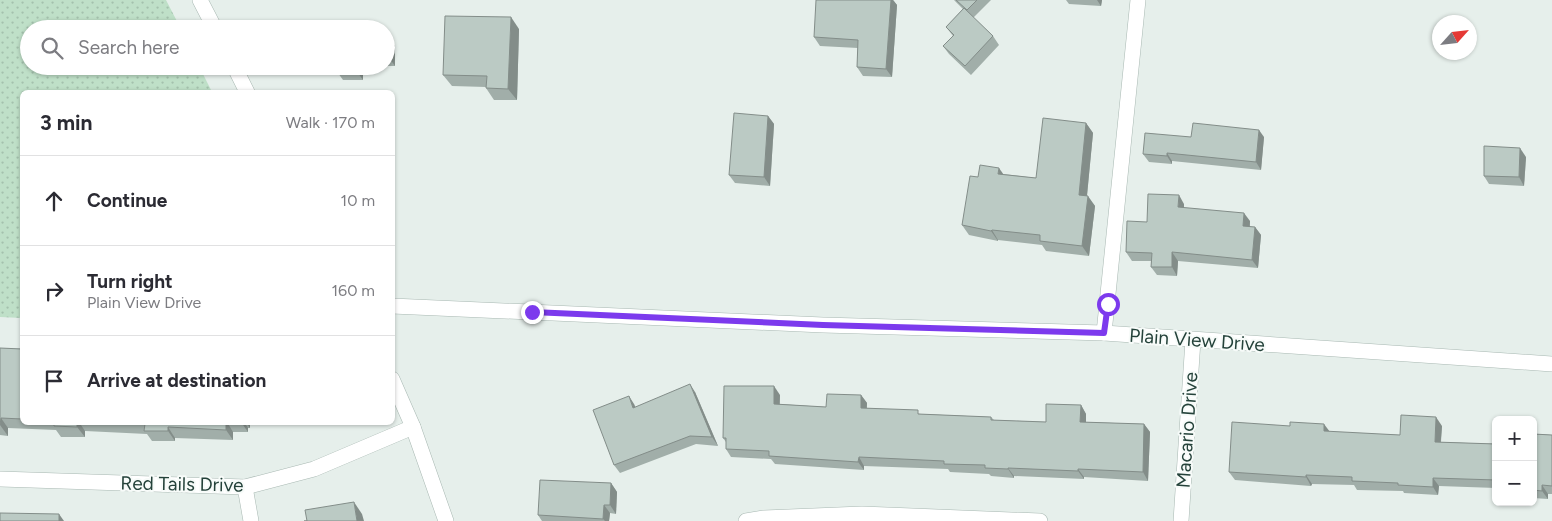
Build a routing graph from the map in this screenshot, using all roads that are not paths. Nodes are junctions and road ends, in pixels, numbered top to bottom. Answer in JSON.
{"nodes":[{"id":1,"x":200,"y":0,"type":"edge"},
{"id":2,"x":1138,"y":0,"type":"edge"},
{"id":3,"x":210,"y":20,"type":"edge"},
{"id":4,"x":239,"y":75,"type":"edge"},
{"id":5,"x":247,"y":90,"type":"edge"},
{"id":6,"x":395,"y":306,"type":"edge"},
{"id":7,"x":1104,"y":333,"type":"junction"},
{"id":8,"x":1193,"y":340,"type":"junction"},
{"id":9,"x":1552,"y":364,"type":"edge"},
{"id":10,"x":395,"y":386,"type":"edge"},
{"id":11,"x":413,"y":427,"type":"junction"},
{"id":12,"x":0,"y":480,"type":"edge"},
{"id":13,"x":245,"y":487,"type":"junction"},
{"id":14,"x":862,"y":518,"type":"edge"},
{"id":15,"x":251,"y":521,"type":"edge"},
{"id":16,"x":446,"y":521,"type":"edge"},
{"id":17,"x":746,"y":521,"type":"edge"},
{"id":18,"x":1040,"y":521,"type":"edge"},
{"id":19,"x":1182,"y":521,"type":"edge"}],
"edges":[{"from":1,"to":3,"type":"street"},
{"from":2,"to":7,"type":"street"},
{"from":4,"to":5,"type":"street"},
{"from":6,"to":7,"type":"street","name":"Plain View Drive"},
{"from":7,"to":8,"type":"street","name":"Plain View Drive"},
{"from":8,"to":9,"type":"street","name":"Plain View Drive"},
{"from":8,"to":19,"type":"street","name":"Macario Drive"},
{"from":10,"to":11,"type":"street"},
{"from":11,"to":13,"type":"street","name":"Red Tails Drive"},
{"from":11,"to":16,"type":"street"},
{"from":12,"to":13,"type":"street","name":"Red Tails Drive"},
{"from":13,"to":15,"type":"street"},
{"from":14,"to":17,"type":"street"},
{"from":14,"to":18,"type":"street"}]}
